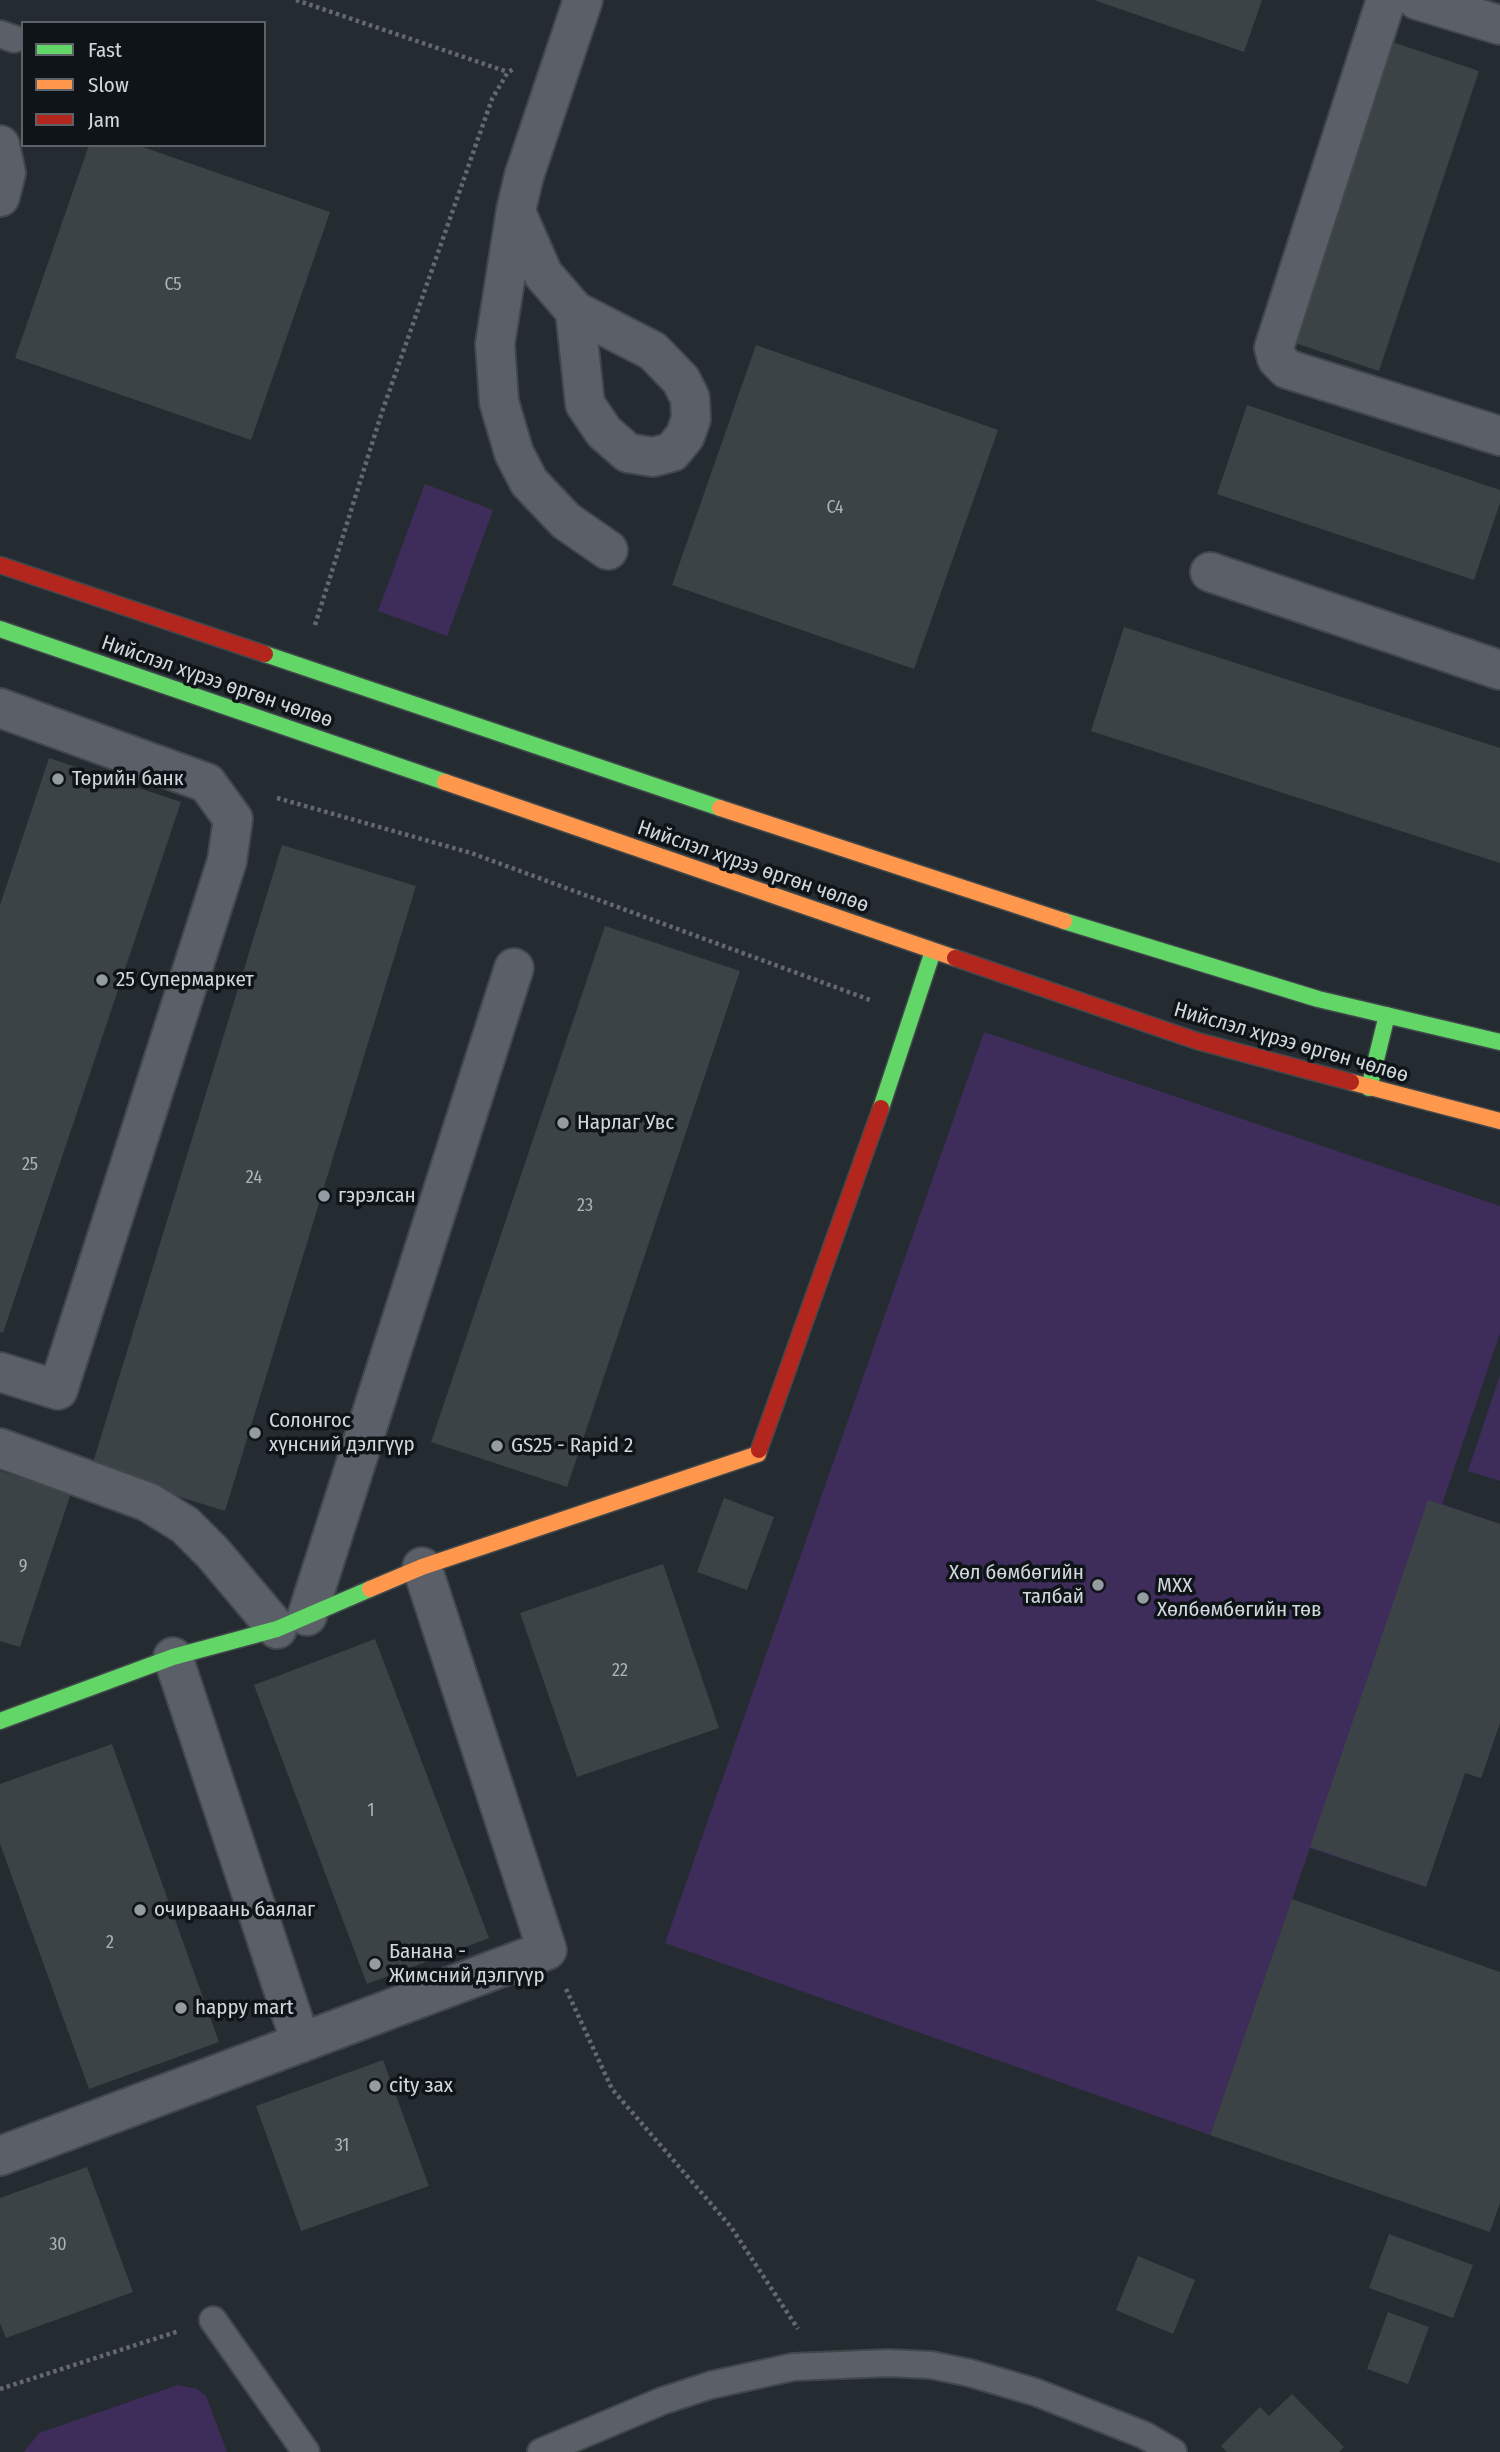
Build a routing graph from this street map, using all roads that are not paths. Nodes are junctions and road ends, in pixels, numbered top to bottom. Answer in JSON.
{"nodes":[{"id":1,"x":583,"y":0,"type":"edge"},
{"id":2,"x":1386,"y":0,"type":"edge"},
{"id":3,"x":1417,"y":0,"type":"edge"},
{"id":4,"x":1500,"y":25,"type":"edge"},
{"id":5,"x":0,"y":145,"type":"edge"},
{"id":6,"x":0,"y":197,"type":"edge"},
{"id":7,"x":516,"y":210,"type":"junction"},
{"id":8,"x":575,"y":311,"type":"dead end"},
{"id":9,"x":1500,"y":436,"type":"edge"},
{"id":10,"x":608,"y":550,"type":"dead end"},
{"id":11,"x":0,"y":565,"type":"edge"},
{"id":12,"x":1210,"y":572,"type":"dead end"},
{"id":13,"x":0,"y":629,"type":"edge"},
{"id":14,"x":1500,"y":670,"type":"edge"},
{"id":15,"x":0,"y":708,"type":"edge"},
{"id":16,"x":933,"y":951,"type":"junction"},
{"id":17,"x":514,"y":968,"type":"dead end"},
{"id":18,"x":1387,"y":1015,"type":"junction"},
{"id":19,"x":1500,"y":1042,"type":"edge"},
{"id":20,"x":1368,"y":1088,"type":"junction"},
{"id":21,"x":1500,"y":1121,"type":"edge"},
{"id":22,"x":0,"y":1372,"type":"edge"},
{"id":23,"x":0,"y":1448,"type":"edge"},
{"id":24,"x":422,"y":1567,"type":"junction"},
{"id":25,"x":292,"y":1622,"type":"junction"},
{"id":26,"x":173,"y":1657,"type":"junction"},
{"id":27,"x":0,"y":1721,"type":"edge"},
{"id":28,"x":301,"y":2043,"type":"junction"},
{"id":29,"x":0,"y":2156,"type":"edge"},
{"id":30,"x":213,"y":2320,"type":"road end"},
{"id":31,"x":306,"y":2452,"type":"edge"},
{"id":32,"x":541,"y":2452,"type":"edge"},
{"id":33,"x":1173,"y":2452,"type":"edge"}],
"edges":[{"from":1,"to":7,"type":"street"},
{"from":2,"to":9,"type":"street"},
{"from":3,"to":4,"type":"street"},
{"from":5,"to":6,"type":"street"},
{"from":7,"to":8,"type":"street"},
{"from":7,"to":10,"type":"street"},
{"from":11,"to":18,"type":"main road","name":"Нийслэл хүрээ өргөн чөлөө"},
{"from":12,"to":14,"type":"street"},
{"from":13,"to":16,"type":"main road","name":"Нийслэл хүрээ өргөн чөлөө"},
{"from":15,"to":22,"type":"street"},
{"from":16,"to":20,"type":"main road","name":"Нийслэл хүрээ өргөн чөлөө"},
{"from":16,"to":24,"type":"main road"},
{"from":17,"to":25,"type":"street"},
{"from":18,"to":19,"type":"main road","name":"Нийслэл хүрээ өргөн чөлөө"},
{"from":18,"to":20,"type":"main road"},
{"from":20,"to":21,"type":"main road","name":"Нийслэл хүрээ өргөн чөлөө"},
{"from":23,"to":25,"type":"street"},
{"from":24,"to":25,"type":"main road"},
{"from":24,"to":28,"type":"street"},
{"from":25,"to":26,"type":"main road"},
{"from":26,"to":27,"type":"main road"},
{"from":26,"to":28,"type":"street"},
{"from":28,"to":29,"type":"street"},
{"from":30,"to":31,"type":"lane"},
{"from":32,"to":33,"type":"lane"}]}
